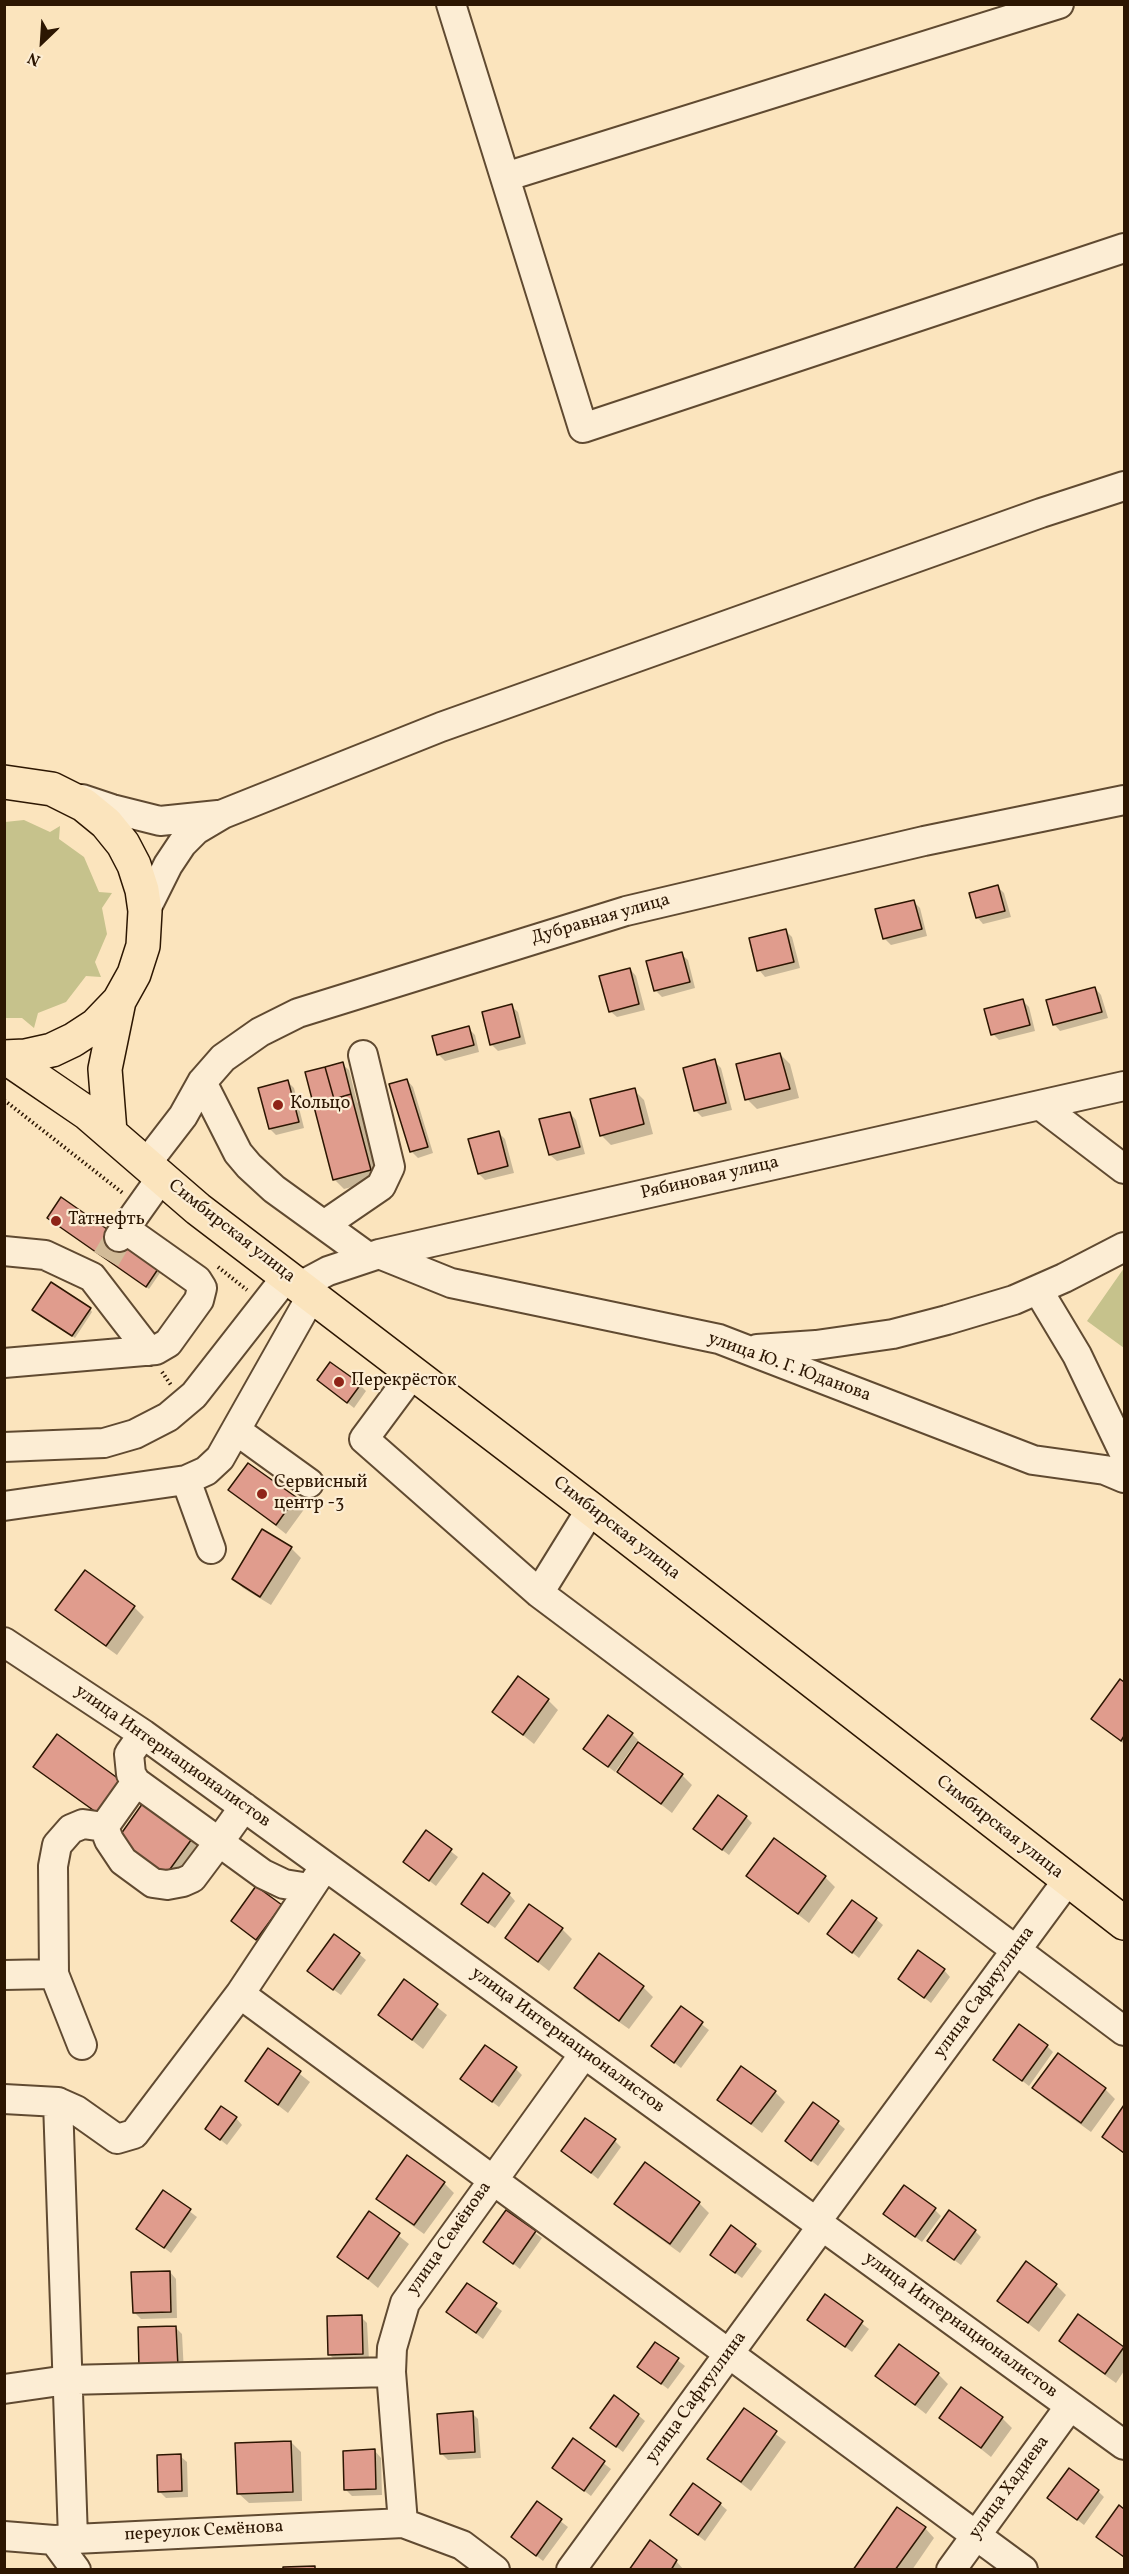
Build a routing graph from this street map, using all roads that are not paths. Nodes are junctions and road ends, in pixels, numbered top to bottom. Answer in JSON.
{"nodes":[{"id":1,"x":451,"y":4,"type":"edge"},
{"id":2,"x":1059,"y":4,"type":"edge"},
{"id":3,"x":505,"y":177,"type":"junction"},
{"id":4,"x":1125,"y":248,"type":"edge"},
{"id":5,"x":1125,"y":486,"type":"edge"},
{"id":6,"x":4,"y":782,"type":"edge"},
{"id":7,"x":51,"y":789,"type":"junction"},
{"id":8,"x":1125,"y":800,"type":"edge"},
{"id":9,"x":223,"y":814,"type":"junction"},
{"id":10,"x":145,"y":911,"type":"junction"},
{"id":11,"x":118,"y":1001,"type":"junction"},
{"id":12,"x":363,"y":1054,"type":"dead end"},
{"id":13,"x":5,"y":1057,"type":"edge"},
{"id":14,"x":202,"y":1082,"type":"junction"},
{"id":15,"x":1125,"y":1086,"type":"edge"},
{"id":16,"x":1040,"y":1105,"type":"junction"},
{"id":17,"x":110,"y":1132,"type":"junction"},
{"id":18,"x":1125,"y":1169,"type":"edge"},
{"id":19,"x":154,"y":1171,"type":"junction"},
{"id":20,"x":324,"y":1225,"type":"junction"},
{"id":21,"x":1125,"y":1247,"type":"edge"},
{"id":22,"x":110,"y":1250,"type":"junction"},
{"id":23,"x":4,"y":1251,"type":"edge"},
{"id":24,"x":373,"y":1255,"type":"junction"},
{"id":25,"x":300,"y":1286,"type":"junction"},
{"id":26,"x":1038,"y":1290,"type":"junction"},
{"id":27,"x":746,"y":1350,"type":"junction"},
{"id":28,"x":149,"y":1351,"type":"junction"},
{"id":29,"x":4,"y":1363,"type":"edge"},
{"id":30,"x":413,"y":1373,"type":"junction"},
{"id":31,"x":237,"y":1431,"type":"junction"},
{"id":32,"x":4,"y":1447,"type":"edge"},
{"id":33,"x":1125,"y":1453,"type":"edge"},
{"id":34,"x":1125,"y":1478,"type":"edge"},
{"id":35,"x":186,"y":1480,"type":"junction"},
{"id":36,"x":309,"y":1482,"type":"dead end"},
{"id":37,"x":4,"y":1506,"type":"edge"},
{"id":38,"x":591,"y":1509,"type":"junction"},
{"id":39,"x":212,"y":1549,"type":"dead end"},
{"id":40,"x":539,"y":1593,"type":"junction"},
{"id":41,"x":4,"y":1642,"type":"edge"},
{"id":42,"x":143,"y":1734,"type":"junction"},
{"id":43,"x":136,"y":1782,"type":"junction"},
{"id":44,"x":244,"y":1807,"type":"junction"},
{"id":45,"x":104,"y":1827,"type":"junction"},
{"id":46,"x":219,"y":1842,"type":"junction"},
{"id":47,"x":317,"y":1877,"type":"junction"},
{"id":48,"x":1068,"y":1881,"type":"junction"},
{"id":49,"x":1125,"y":1923,"type":"edge"},
{"id":50,"x":1016,"y":1950,"type":"junction"},
{"id":51,"x":4,"y":1974,"type":"edge"},
{"id":52,"x":54,"y":1974,"type":"junction"},
{"id":53,"x":240,"y":1994,"type":"junction"},
{"id":54,"x":1125,"y":2031,"type":"edge"},
{"id":55,"x":82,"y":2045,"type":"dead end"},
{"id":56,"x":584,"y":2054,"type":"junction"},
{"id":57,"x":4,"y":2099,"type":"edge"},
{"id":58,"x":58,"y":2102,"type":"junction"},
{"id":59,"x":491,"y":2181,"type":"junction"},
{"id":60,"x":819,"y":2224,"type":"junction"},
{"id":61,"x":729,"y":2355,"type":"junction"},
{"id":62,"x":391,"y":2372,"type":"junction"},
{"id":63,"x":67,"y":2380,"type":"junction"},
{"id":64,"x":4,"y":2389,"type":"edge"},
{"id":65,"x":1070,"y":2406,"type":"junction"},
{"id":66,"x":1125,"y":2445,"type":"edge"},
{"id":67,"x":403,"y":2523,"type":"junction"},
{"id":68,"x":976,"y":2535,"type":"junction"},
{"id":69,"x":4,"y":2536,"type":"edge"},
{"id":70,"x":64,"y":2539,"type":"junction"},
{"id":71,"x":74,"y":2569,"type":"edge"},
{"id":72,"x":495,"y":2570,"type":"edge"},
{"id":73,"x":571,"y":2570,"type":"edge"},
{"id":74,"x":951,"y":2570,"type":"edge"},
{"id":75,"x":1023,"y":2570,"type":"edge"}],
"edges":[{"from":1,"to":3,"type":"street"},
{"from":2,"to":3,"type":"street"},
{"from":3,"to":4,"type":"street"},
{"from":5,"to":9,"type":"street"},
{"from":6,"to":7,"type":"main road"},
{"from":7,"to":9,"type":"street"},
{"from":7,"to":10,"type":"main road"},
{"from":8,"to":14,"type":"street","name":"Дубравная улица"},
{"from":9,"to":10,"type":"street"},
{"from":10,"to":11,"type":"main road"},
{"from":11,"to":13,"type":"main road"},
{"from":11,"to":17,"type":"main road"},
{"from":12,"to":20,"type":"street"},
{"from":13,"to":17,"type":"main road","name":"Симбирская улица"},
{"from":14,"to":19,"type":"street","name":"Дубравная улица"},
{"from":14,"to":20,"type":"street","name":"улица Ю. Г. Юданова"},
{"from":15,"to":16,"type":"street","name":"Рябиновая улица"},
{"from":16,"to":18,"type":"street"},
{"from":16,"to":24,"type":"street","name":"Рябиновая улица"},
{"from":17,"to":19,"type":"main road","name":"Симбирская улица"},
{"from":19,"to":22,"type":"street","name":"Дубравная улица"},
{"from":19,"to":25,"type":"main road","name":"Симбирская улица"},
{"from":20,"to":24,"type":"street","name":"улица Ю. Г. Юданова"},
{"from":21,"to":26,"type":"street"},
{"from":22,"to":23,"type":"street"},
{"from":22,"to":28,"type":"street"},
{"from":22,"to":28,"type":"street"},
{"from":24,"to":25,"type":"street","name":"Рябиновая улица"},
{"from":24,"to":27,"type":"street","name":"улица Ю. Г. Юданова"},
{"from":25,"to":30,"type":"main road","name":"Симбирская улица"},
{"from":25,"to":31,"type":"street"},
{"from":25,"to":32,"type":"street"},
{"from":26,"to":27,"type":"street"},
{"from":26,"to":33,"type":"street"},
{"from":27,"to":34,"type":"street","name":"улица Ю. Г. Юданова"},
{"from":28,"to":29,"type":"street"},
{"from":30,"to":38,"type":"main road","name":"Симбирская улица"},
{"from":30,"to":40,"type":"street"},
{"from":31,"to":35,"type":"street"},
{"from":31,"to":36,"type":"street"},
{"from":35,"to":37,"type":"street"},
{"from":35,"to":39,"type":"street"},
{"from":38,"to":40,"type":"street"},
{"from":38,"to":48,"type":"main road","name":"Симбирская улица"},
{"from":40,"to":50,"type":"street"},
{"from":41,"to":42,"type":"street","name":"улица Интернационалистов"},
{"from":42,"to":43,"type":"street"},
{"from":42,"to":44,"type":"street","name":"улица Интернационалистов"},
{"from":43,"to":45,"type":"street"},
{"from":43,"to":46,"type":"street"},
{"from":44,"to":46,"type":"street"},
{"from":44,"to":47,"type":"street","name":"улица Интернационалистов"},
{"from":45,"to":46,"type":"street"},
{"from":45,"to":52,"type":"street"},
{"from":46,"to":47,"type":"street"},
{"from":47,"to":53,"type":"street"},
{"from":47,"to":56,"type":"street","name":"улица Интернационалистов"},
{"from":48,"to":49,"type":"main road","name":"Симбирская улица"},
{"from":48,"to":50,"type":"street","name":"улица Сафиуллина"},
{"from":50,"to":54,"type":"street"},
{"from":50,"to":60,"type":"street","name":"улица Сафиуллина"},
{"from":51,"to":52,"type":"street"},
{"from":52,"to":55,"type":"street"},
{"from":53,"to":58,"type":"street"},
{"from":53,"to":59,"type":"street"},
{"from":56,"to":59,"type":"street","name":"улица Семёнова"},
{"from":56,"to":60,"type":"street","name":"улица Интернационалистов"},
{"from":57,"to":58,"type":"street"},
{"from":58,"to":63,"type":"street"},
{"from":59,"to":61,"type":"street"},
{"from":59,"to":62,"type":"street","name":"улица Семёнова"},
{"from":60,"to":61,"type":"street","name":"улица Сафиуллина"},
{"from":60,"to":65,"type":"street","name":"улица Интернационалистов"},
{"from":61,"to":68,"type":"street"},
{"from":61,"to":73,"type":"street","name":"улица Сафиуллина"},
{"from":62,"to":63,"type":"street"},
{"from":62,"to":67,"type":"street","name":"улица Семёнова"},
{"from":63,"to":64,"type":"street"},
{"from":63,"to":70,"type":"street"},
{"from":65,"to":66,"type":"street","name":"улица Интернационалистов"},
{"from":65,"to":68,"type":"street","name":"улица Хадиева"},
{"from":67,"to":70,"type":"street","name":"переулок Семёнова"},
{"from":67,"to":72,"type":"street"},
{"from":68,"to":74,"type":"street","name":"улица Хадиева"},
{"from":68,"to":75,"type":"street"},
{"from":69,"to":70,"type":"street","name":"переулок Семёнова"},
{"from":70,"to":71,"type":"street"}]}
